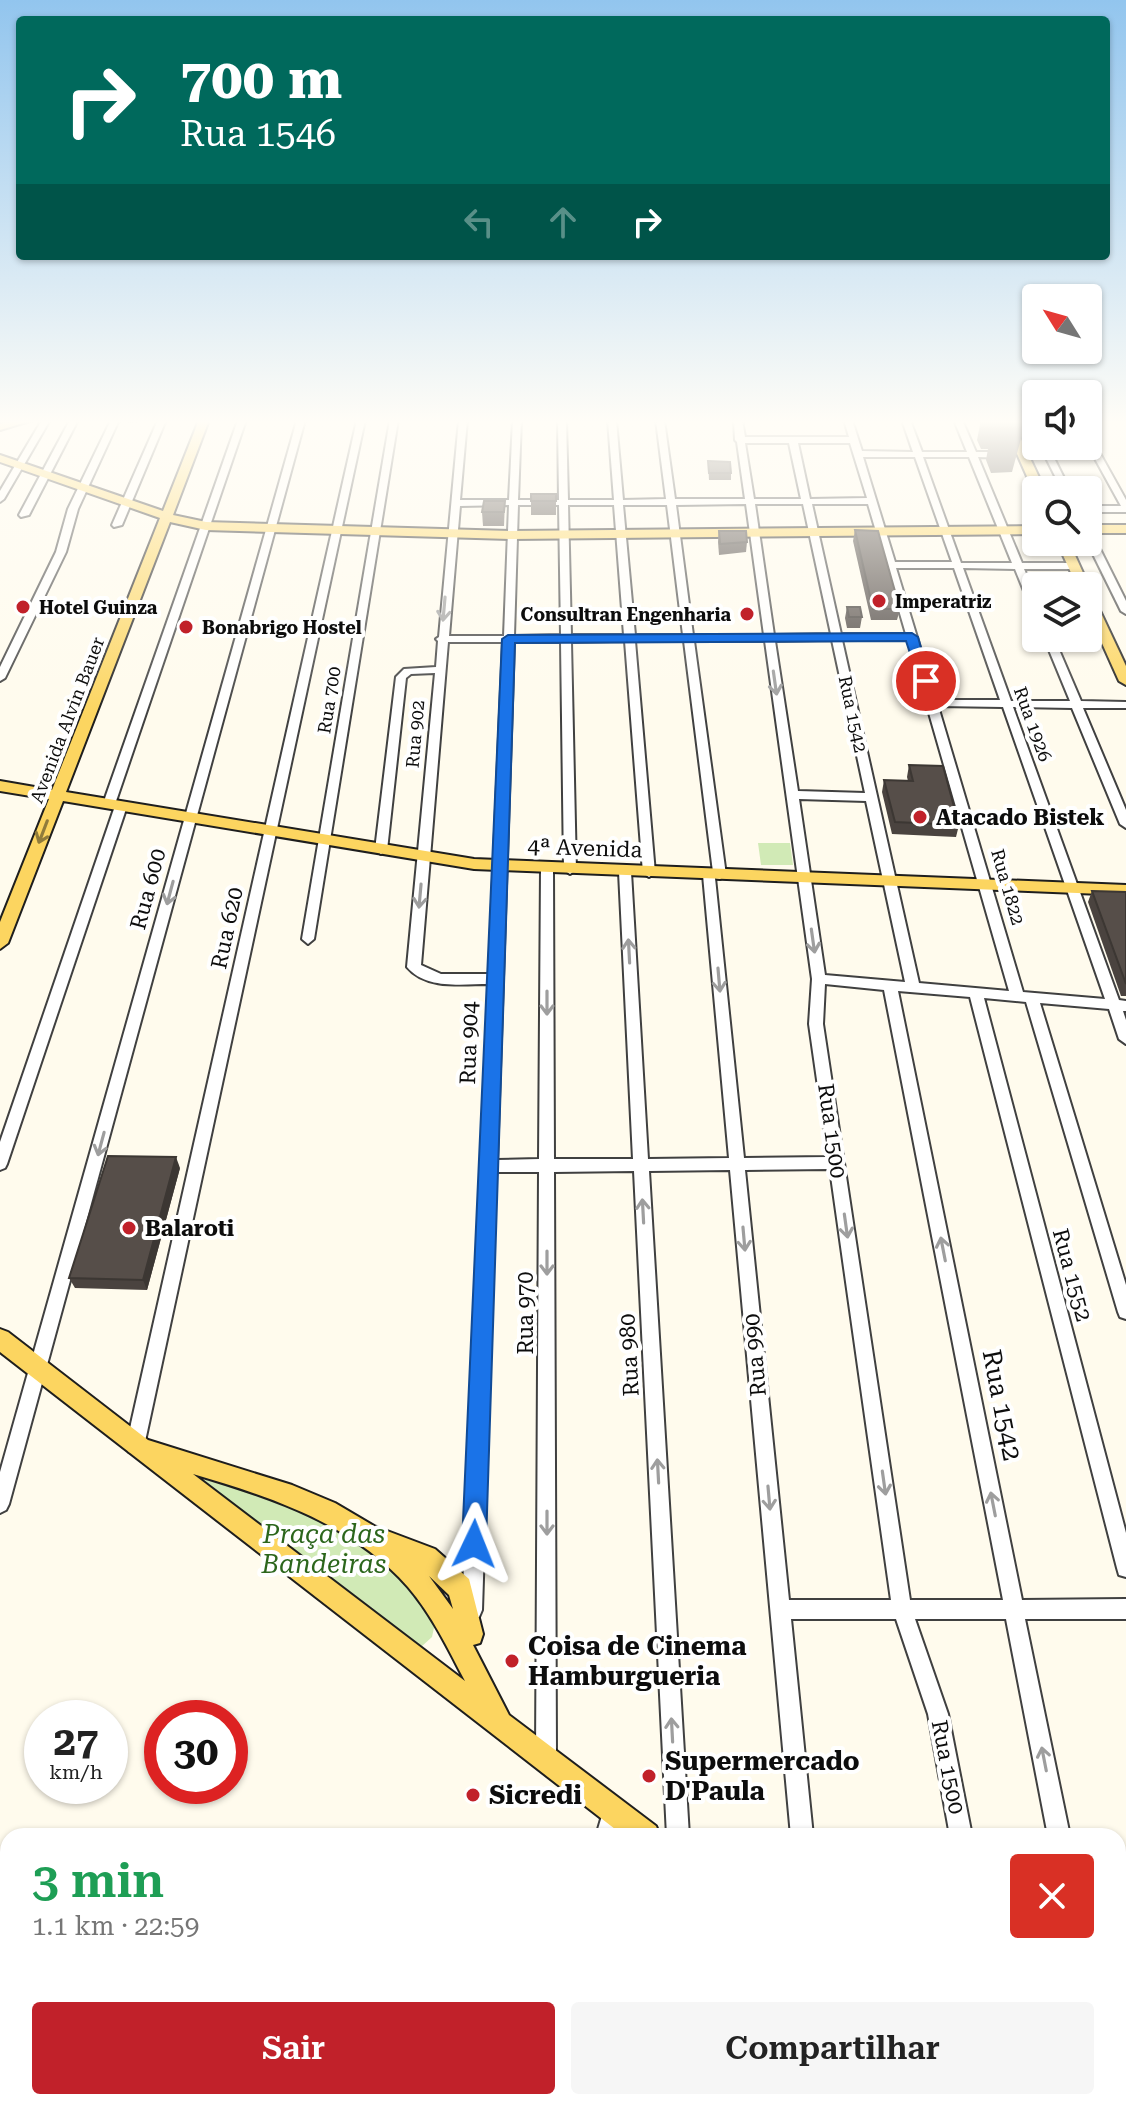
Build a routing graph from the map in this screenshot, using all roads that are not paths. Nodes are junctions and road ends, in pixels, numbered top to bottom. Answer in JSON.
{"nodes":[{"id":1,"x":73,"y":518,"type":"edge"},
{"id":2,"x":120,"y":518,"type":"edge"},
{"id":3,"x":164,"y":518,"type":"edge"},
{"id":4,"x":175,"y":518,"type":"edge"},
{"id":5,"x":209,"y":518,"type":"edge"},
{"id":6,"x":273,"y":518,"type":"edge"},
{"id":7,"x":339,"y":518,"type":"edge"},
{"id":8,"x":377,"y":518,"type":"edge"},
{"id":9,"x":453,"y":518,"type":"edge"},
{"id":10,"x":513,"y":518,"type":"edge"},
{"id":11,"x":563,"y":518,"type":"edge"},
{"id":12,"x":619,"y":518,"type":"edge"},
{"id":13,"x":673,"y":518,"type":"edge"},
{"id":14,"x":751,"y":518,"type":"edge"},
{"id":15,"x":810,"y":518,"type":"edge"},
{"id":16,"x":877,"y":518,"type":"edge"},
{"id":17,"x":942,"y":518,"type":"edge"},
{"id":18,"x":998,"y":518,"type":"edge"},
{"id":19,"x":117,"y":525,"type":"dead end"},
{"id":20,"x":206,"y":526,"type":"junction"},
{"id":21,"x":270,"y":529,"type":"junction"},
{"id":22,"x":1126,"y":529,"type":"edge"},
{"id":23,"x":1003,"y":530,"type":"junction"},
{"id":24,"x":1022,"y":530,"type":"edge"},
{"id":25,"x":946,"y":531,"type":"junction"},
{"id":26,"x":1102,"y":531,"type":"edge"},
{"id":27,"x":336,"y":532,"type":"junction"},
{"id":28,"x":813,"y":532,"type":"junction"},
{"id":29,"x":881,"y":532,"type":"junction"},
{"id":30,"x":375,"y":533,"type":"junction"},
{"id":31,"x":753,"y":533,"type":"junction"},
{"id":32,"x":675,"y":534,"type":"junction"},
{"id":33,"x":451,"y":535,"type":"junction"},
{"id":34,"x":512,"y":535,"type":"junction"},
{"id":35,"x":564,"y":535,"type":"junction"},
{"id":36,"x":621,"y":535,"type":"junction"},
{"id":37,"x":1069,"y":556,"type":"edge"},
{"id":38,"x":1100,"y":556,"type":"edge"},
{"id":39,"x":890,"y":565,"type":"junction"},
{"id":40,"x":958,"y":565,"type":"junction"},
{"id":41,"x":1018,"y":566,"type":"junction"},
{"id":42,"x":1074,"y":566,"type":"junction"},
{"id":43,"x":1077,"y":572,"type":"edge"},
{"id":44,"x":1022,"y":575,"type":"edge"},
{"id":45,"x":1126,"y":611,"type":"edge"},
{"id":46,"x":1102,"y":629,"type":"edge"},
{"id":47,"x":836,"y":637,"type":"junction"},
{"id":48,"x":912,"y":637,"type":"junction"},
{"id":49,"x":566,"y":638,"type":"junction"},
{"id":50,"x":629,"y":638,"type":"junction"},
{"id":51,"x":689,"y":638,"type":"junction"},
{"id":52,"x":768,"y":638,"type":"junction"},
{"id":53,"x":441,"y":639,"type":"junction"},
{"id":54,"x":508,"y":639,"type":"junction"},
{"id":55,"x":1055,"y":652,"type":"edge"},
{"id":56,"x":439,"y":670,"type":"junction"},
{"id":57,"x":0,"y":678,"type":"edge"},
{"id":58,"x":1126,"y":681,"type":"edge"},
{"id":59,"x":933,"y":703,"type":"junction"},
{"id":60,"x":1007,"y":704,"type":"junction"},
{"id":61,"x":1076,"y":704,"type":"junction"},
{"id":62,"x":1126,"y":705,"type":"edge"},
{"id":63,"x":0,"y":786,"type":"edge"},
{"id":64,"x":792,"y":795,"type":"junction"},
{"id":65,"x":57,"y":796,"type":"junction"},
{"id":66,"x":871,"y":797,"type":"junction"},
{"id":67,"x":115,"y":805,"type":"junction"},
{"id":68,"x":191,"y":818,"type":"junction"},
{"id":69,"x":1126,"y":824,"type":"edge"},
{"id":70,"x":270,"y":832,"type":"junction"},
{"id":71,"x":324,"y":841,"type":"junction"},
{"id":72,"x":381,"y":850,"type":"junction"},
{"id":73,"x":423,"y":858,"type":"junction"},
{"id":74,"x":500,"y":867,"type":"junction"},
{"id":75,"x":547,"y":869,"type":"junction"},
{"id":76,"x":570,"y":870,"type":"junction"},
{"id":77,"x":625,"y":872,"type":"junction"},
{"id":78,"x":649,"y":873,"type":"junction"},
{"id":79,"x":715,"y":875,"type":"junction"},
{"id":80,"x":804,"y":878,"type":"junction"},
{"id":81,"x":890,"y":881,"type":"junction"},
{"id":82,"x":986,"y":885,"type":"junction"},
{"id":83,"x":1073,"y":888,"type":"junction"},
{"id":84,"x":1126,"y":890,"type":"edge"},
{"id":85,"x":308,"y":939,"type":"dead end"},
{"id":86,"x":0,"y":943,"type":"edge"},
{"id":87,"x":496,"y":979,"type":"junction"},
{"id":88,"x":819,"y":979,"type":"junction"},
{"id":89,"x":890,"y":985,"type":"junction"},
{"id":90,"x":913,"y":987,"type":"junction"},
{"id":91,"x":976,"y":993,"type":"junction"},
{"id":92,"x":1025,"y":997,"type":"junction"},
{"id":93,"x":1120,"y":1006,"type":"edge"},
{"id":94,"x":1126,"y":1039,"type":"edge"},
{"id":95,"x":837,"y":1163,"type":"junction"},
{"id":96,"x":0,"y":1164,"type":"edge"},
{"id":97,"x":737,"y":1164,"type":"junction"},
{"id":98,"x":547,"y":1165,"type":"junction"},
{"id":99,"x":641,"y":1165,"type":"junction"},
{"id":100,"x":489,"y":1166,"type":"junction"},
{"id":101,"x":1120,"y":1270,"type":"edge"},
{"id":102,"x":1126,"y":1312,"type":"edge"},
{"id":103,"x":0,"y":1339,"type":"edge"},
{"id":104,"x":38,"y":1370,"type":"junction"},
{"id":105,"x":135,"y":1446,"type":"junction"},
{"id":106,"x":0,"y":1504,"type":"edge"},
{"id":107,"x":352,"y":1527,"type":"junction"},
{"id":108,"x":1126,"y":1568,"type":"edge"},
{"id":109,"x":1014,"y":1609,"type":"junction"},
{"id":110,"x":1126,"y":1609,"type":"edge"},
{"id":111,"x":780,"y":1610,"type":"junction"},
{"id":112,"x":902,"y":1610,"type":"junction"},
{"id":113,"x":471,"y":1634,"type":"junction"},
{"id":114,"x":470,"y":1668,"type":"junction"},
{"id":115,"x":502,"y":1723,"type":"junction"},
{"id":116,"x":546,"y":1757,"type":"junction"},
{"id":117,"x":613,"y":1808,"type":"junction"},
{"id":118,"x":609,"y":1828,"type":"edge"},
{"id":119,"x":637,"y":1828,"type":"edge"},
{"id":120,"x":678,"y":1828,"type":"edge"},
{"id":121,"x":801,"y":1828,"type":"edge"},
{"id":122,"x":959,"y":1828,"type":"edge"},
{"id":123,"x":1057,"y":1828,"type":"edge"}],
"edges":[{"from":1,"to":57,"type":"street"},
{"from":2,"to":19,"type":"street"},
{"from":3,"to":65,"type":"main road","name":"Avenida Alvin Bauer"},
{"from":4,"to":20,"type":"main road"},
{"from":5,"to":20,"type":"street"},
{"from":6,"to":21,"type":"street","name":"Rua 600"},
{"from":7,"to":27,"type":"street","name":"Rua 620"},
{"from":8,"to":30,"type":"street","name":"Rua 700"},
{"from":9,"to":33,"type":"street","name":"Rua 902"},
{"from":10,"to":34,"type":"street","name":"Rua 904"},
{"from":11,"to":35,"type":"street"},
{"from":12,"to":36,"type":"street"},
{"from":13,"to":32,"type":"street","name":"Rua 990"},
{"from":14,"to":31,"type":"street","name":"Rua 1500"},
{"from":15,"to":28,"type":"street","name":"Rua 1542"},
{"from":16,"to":29,"type":"street","name":"Rua 1822"},
{"from":17,"to":25,"type":"street","name":"Rua 1926"},
{"from":18,"to":23,"type":"street"},
{"from":20,"to":21,"type":"main road"},
{"from":20,"to":67,"type":"street"},
{"from":21,"to":27,"type":"main road"},
{"from":21,"to":68,"type":"street","name":"Rua 600"},
{"from":22,"to":26,"type":"main road"},
{"from":23,"to":24,"type":"main road"},
{"from":23,"to":25,"type":"main road"},
{"from":23,"to":41,"type":"street"},
{"from":25,"to":29,"type":"main road"},
{"from":25,"to":40,"type":"street","name":"Rua 1926"},
{"from":27,"to":30,"type":"main road"},
{"from":27,"to":70,"type":"street","name":"Rua 620"},
{"from":28,"to":29,"type":"main road"},
{"from":28,"to":31,"type":"main road"},
{"from":28,"to":47,"type":"street","name":"Rua 1542"},
{"from":29,"to":39,"type":"street","name":"Rua 1822"},
{"from":30,"to":33,"type":"main road"},
{"from":30,"to":71,"type":"street","name":"Rua 700"},
{"from":31,"to":32,"type":"main road"},
{"from":31,"to":52,"type":"street","name":"Rua 1500"},
{"from":32,"to":36,"type":"main road"},
{"from":32,"to":51,"type":"street","name":"Rua 990"},
{"from":33,"to":34,"type":"main road"},
{"from":33,"to":53,"type":"street","name":"Rua 902","one_way":true},
{"from":34,"to":35,"type":"main road"},
{"from":34,"to":54,"type":"street","name":"Rua 904"},
{"from":35,"to":36,"type":"main road"},
{"from":35,"to":49,"type":"street"},
{"from":36,"to":50,"type":"street"},
{"from":37,"to":42,"type":"main road"},
{"from":38,"to":45,"type":"street"},
{"from":39,"to":40,"type":"street"},
{"from":39,"to":48,"type":"street","name":"Rua 1822"},
{"from":40,"to":41,"type":"street"},
{"from":40,"to":60,"type":"street","name":"Rua 1926"},
{"from":41,"to":42,"type":"street"},
{"from":41,"to":44,"type":"street"},
{"from":42,"to":43,"type":"main road"},
{"from":46,"to":58,"type":"main road"},
{"from":47,"to":48,"type":"street"},
{"from":47,"to":52,"type":"street"},
{"from":47,"to":66,"type":"street","name":"Rua 1542"},
{"from":48,"to":59,"type":"street","name":"Rua 1822"},
{"from":49,"to":50,"type":"street"},
{"from":49,"to":54,"type":"street"},
{"from":49,"to":76,"type":"street"},
{"from":50,"to":51,"type":"street"},
{"from":50,"to":78,"type":"street"},
{"from":51,"to":52,"type":"street"},
{"from":51,"to":79,"type":"street","name":"Rua 990"},
{"from":52,"to":64,"type":"street","name":"Rua 1500","one_way":true},
{"from":53,"to":54,"type":"street"},
{"from":53,"to":56,"type":"street","name":"Rua 902"},
{"from":54,"to":74,"type":"street","name":"Rua 904"},
{"from":55,"to":61,"type":"street"},
{"from":56,"to":72,"type":"street"},
{"from":56,"to":73,"type":"street","name":"Rua 902"},
{"from":59,"to":60,"type":"street"},
{"from":59,"to":82,"type":"street","name":"Rua 1822"},
{"from":60,"to":61,"type":"street"},
{"from":60,"to":83,"type":"street","name":"Rua 1926"},
{"from":61,"to":62,"type":"street"},
{"from":61,"to":69,"type":"street"},
{"from":63,"to":65,"type":"main road","name":"4ª Avenida"},
{"from":64,"to":66,"type":"street"},
{"from":64,"to":80,"type":"street","name":"Rua 1500"},
{"from":65,"to":67,"type":"main road","name":"4ª Avenida"},
{"from":65,"to":86,"type":"main road","name":"Avenida Alvin Bauer","one_way":true},
{"from":66,"to":81,"type":"street","name":"Rua 1542"},
{"from":67,"to":68,"type":"main road","name":"4ª Avenida"},
{"from":67,"to":96,"type":"street"},
{"from":68,"to":70,"type":"main road","name":"4ª Avenida"},
{"from":68,"to":104,"type":"street","name":"Rua 600","one_way":true},
{"from":70,"to":71,"type":"main road","name":"4ª Avenida"},
{"from":70,"to":105,"type":"street","name":"Rua 620"},
{"from":71,"to":72,"type":"main road","name":"4ª Avenida"},
{"from":71,"to":85,"type":"street","name":"Rua 700"},
{"from":72,"to":73,"type":"main road","name":"4ª Avenida"},
{"from":73,"to":74,"type":"main road","name":"4ª Avenida"},
{"from":73,"to":87,"type":"street","name":"Rua 902","one_way":true},
{"from":74,"to":75,"type":"main road","name":"4ª Avenida"},
{"from":74,"to":87,"type":"street","name":"Rua 904"},
{"from":75,"to":76,"type":"main road","name":"4ª Avenida"},
{"from":75,"to":98,"type":"street","name":"Rua 970","one_way":true},
{"from":76,"to":77,"type":"main road","name":"4ª Avenida"},
{"from":77,"to":78,"type":"main road","name":"4ª Avenida"},
{"from":99,"to":77,"type":"street","name":"Rua 980","one_way":true},
{"from":78,"to":79,"type":"main road","name":"4ª Avenida"},
{"from":79,"to":80,"type":"main road","name":"4ª Avenida"},
{"from":79,"to":97,"type":"street","name":"Rua 990","one_way":true},
{"from":80,"to":81,"type":"main road","name":"4ª Avenida"},
{"from":80,"to":88,"type":"street","name":"Rua 1500","one_way":true},
{"from":81,"to":82,"type":"main road","name":"4ª Avenida"},
{"from":81,"to":90,"type":"street","name":"Rua 1542"},
{"from":82,"to":83,"type":"main road","name":"4ª Avenida"},
{"from":82,"to":92,"type":"street","name":"Rua 1822"},
{"from":83,"to":84,"type":"main road","name":"4ª Avenida"},
{"from":83,"to":93,"type":"street","name":"Rua 1926"},
{"from":87,"to":100,"type":"street","name":"Rua 904"},
{"from":88,"to":89,"type":"street"},
{"from":88,"to":95,"type":"street","name":"Rua 1500"},
{"from":89,"to":90,"type":"street"},
{"from":109,"to":89,"type":"street","name":"Rua 1542","one_way":true},
{"from":90,"to":91,"type":"street"},
{"from":91,"to":92,"type":"street"},
{"from":91,"to":108,"type":"street","name":"Rua 1552"},
{"from":92,"to":93,"type":"street"},
{"from":92,"to":101,"type":"street","name":"Rua 1822"},
{"from":93,"to":94,"type":"street","name":"Rua 1926"},
{"from":95,"to":97,"type":"street"},
{"from":95,"to":112,"type":"street","name":"Rua 1500","one_way":true},
{"from":97,"to":99,"type":"street"},
{"from":97,"to":111,"type":"street","name":"Rua 990","one_way":true},
{"from":98,"to":99,"type":"street"},
{"from":98,"to":100,"type":"street"},
{"from":98,"to":116,"type":"street","name":"Rua 970","one_way":true},
{"from":120,"to":99,"type":"street","name":"Rua 980","one_way":true},
{"from":100,"to":113,"type":"street","name":"Rua 904"},
{"from":101,"to":102,"type":"street","name":"Rua 1822"},
{"from":103,"to":104,"type":"main road"},
{"from":104,"to":105,"type":"main road"},
{"from":104,"to":106,"type":"street","name":"Rua 600"},
{"from":105,"to":107,"type":"main road"},
{"from":105,"to":115,"type":"main road"},
{"from":107,"to":113,"type":"main road"},
{"from":107,"to":114,"type":"main road"},
{"from":109,"to":110,"type":"street"},
{"from":109,"to":112,"type":"street"},
{"from":123,"to":109,"type":"street","name":"Rua 1542","one_way":true},
{"from":111,"to":112,"type":"street"},
{"from":111,"to":121,"type":"street","name":"Rua 990"},
{"from":112,"to":122,"type":"street","name":"Rua 1500"},
{"from":113,"to":114,"type":"street","name":"Rua 904"},
{"from":114,"to":115,"type":"main road"},
{"from":115,"to":116,"type":"main road"},
{"from":116,"to":117,"type":"main road"},
{"from":117,"to":118,"type":"street"},
{"from":117,"to":119,"type":"main road"}]}
